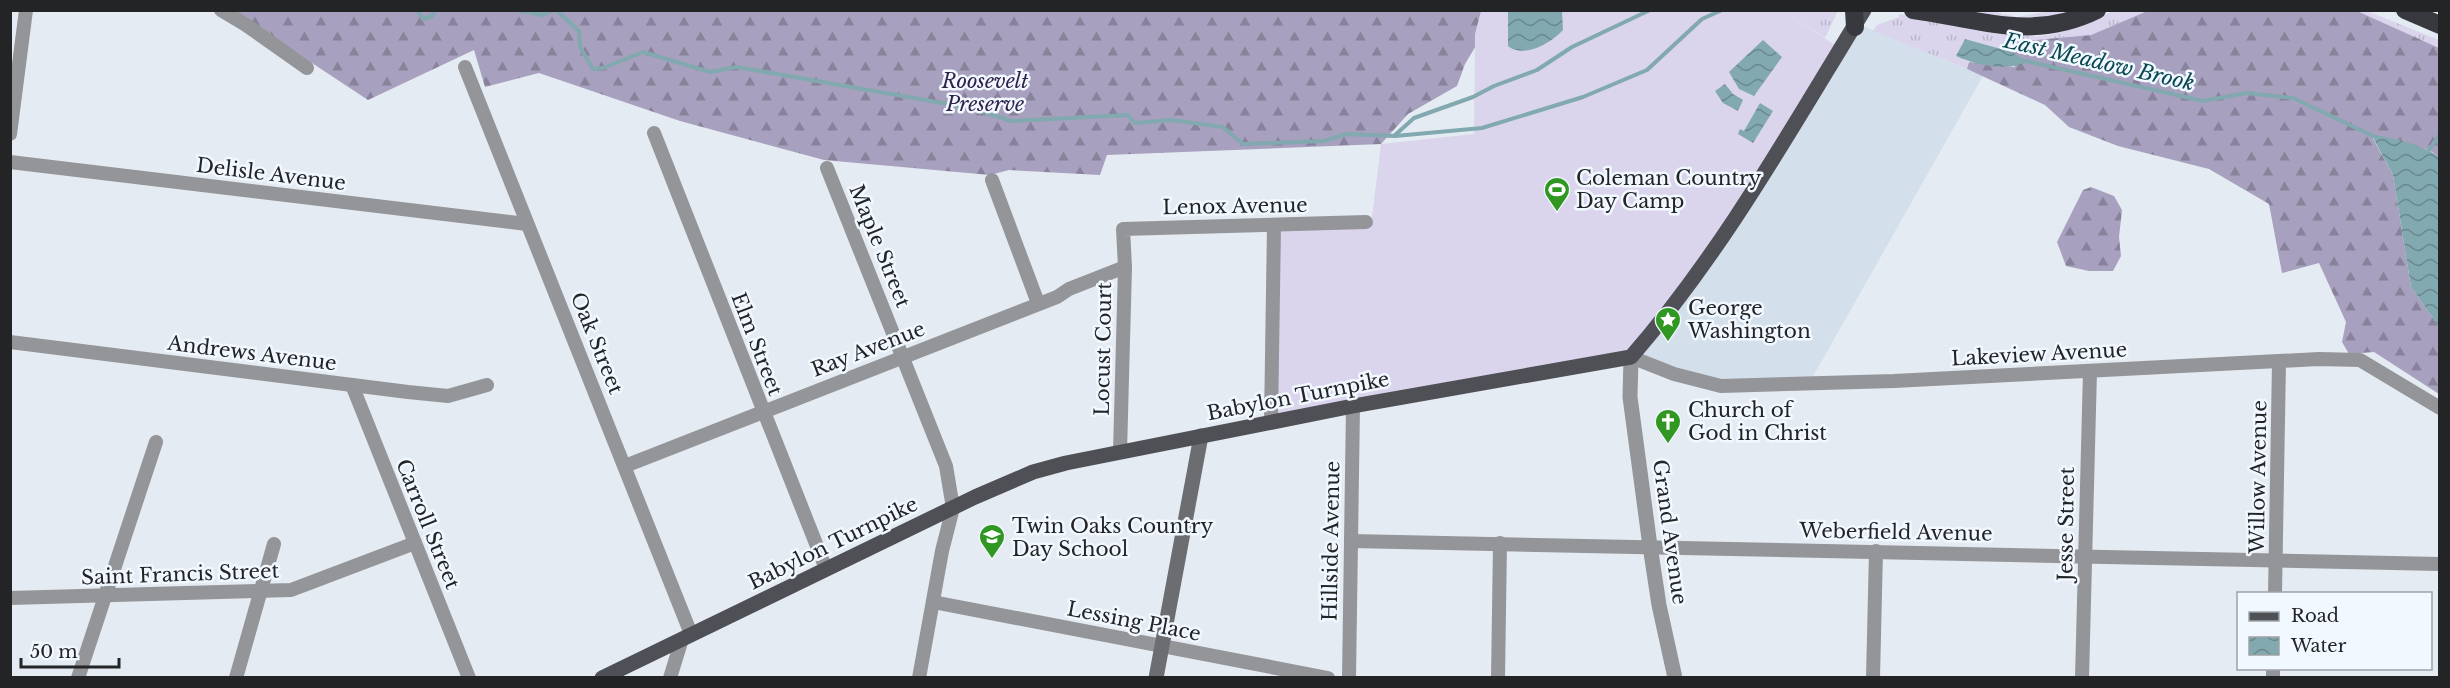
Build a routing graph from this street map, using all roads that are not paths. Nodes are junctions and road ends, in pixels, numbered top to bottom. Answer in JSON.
{"nodes":[{"id":1,"x":26,"y":10,"type":"edge"},
{"id":2,"x":221,"y":10,"type":"edge"},
{"id":3,"x":1864,"y":10,"type":"edge"},
{"id":4,"x":1913,"y":10,"type":"edge"},
{"id":5,"x":2097,"y":10,"type":"edge"},
{"id":6,"x":2405,"y":10,"type":"edge"},
{"id":7,"x":1854,"y":19,"type":"edge"},
{"id":8,"x":2439,"y":25,"type":"edge"},
{"id":9,"x":465,"y":67,"type":"dead end"},
{"id":10,"x":307,"y":68,"type":"dead end"},
{"id":11,"x":654,"y":133,"type":"dead end"},
{"id":12,"x":10,"y":134,"type":"edge"},
{"id":13,"x":10,"y":162,"type":"edge"},
{"id":14,"x":827,"y":168,"type":"dead end"},
{"id":15,"x":992,"y":180,"type":"dead end"},
{"id":16,"x":1366,"y":222,"type":"dead end"},
{"id":17,"x":527,"y":224,"type":"junction"},
{"id":18,"x":1274,"y":225,"type":"junction"},
{"id":19,"x":1122,"y":246,"type":"joint"},
{"id":20,"x":1125,"y":267,"type":"junction"},
{"id":21,"x":1038,"y":303,"type":"junction"},
{"id":22,"x":10,"y":342,"type":"edge"},
{"id":23,"x":903,"y":357,"type":"junction"},
{"id":24,"x":1631,"y":357,"type":"junction"},
{"id":25,"x":2279,"y":362,"type":"junction"},
{"id":26,"x":2090,"y":371,"type":"junction"},
{"id":27,"x":352,"y":385,"type":"junction"},
{"id":28,"x":487,"y":385,"type":"dead end"},
{"id":29,"x":1353,"y":406,"type":"junction"},
{"id":30,"x":2439,"y":408,"type":"edge"},
{"id":31,"x":763,"y":412,"type":"junction"},
{"id":32,"x":1271,"y":422,"type":"junction"},
{"id":33,"x":1201,"y":436,"type":"junction"},
{"id":34,"x":156,"y":442,"type":"dead end"},
{"id":35,"x":1120,"y":452,"type":"junction"},
{"id":36,"x":625,"y":466,"type":"junction"},
{"id":37,"x":953,"y":508,"type":"junction"},
{"id":38,"x":1351,"y":541,"type":"junction"},
{"id":39,"x":414,"y":543,"type":"junction"},
{"id":40,"x":1500,"y":543,"type":"junction"},
{"id":41,"x":274,"y":544,"type":"dead end"},
{"id":42,"x":1650,"y":546,"type":"junction"},
{"id":43,"x":1876,"y":551,"type":"junction"},
{"id":44,"x":2085,"y":556,"type":"junction"},
{"id":45,"x":2276,"y":560,"type":"junction"},
{"id":46,"x":2439,"y":564,"type":"edge"},
{"id":47,"x":826,"y":569,"type":"junction"},
{"id":48,"x":262,"y":592,"type":"junction"},
{"id":49,"x":2275,"y":592,"type":"edge"},
{"id":50,"x":104,"y":597,"type":"junction"},
{"id":51,"x":10,"y":598,"type":"edge"},
{"id":52,"x":933,"y":602,"type":"junction"},
{"id":53,"x":687,"y":636,"type":"junction"},
{"id":54,"x":1162,"y":646,"type":"junction"},
{"id":55,"x":78,"y":678,"type":"edge"},
{"id":56,"x":236,"y":678,"type":"edge"},
{"id":57,"x":469,"y":678,"type":"edge"},
{"id":58,"x":602,"y":678,"type":"edge"},
{"id":59,"x":670,"y":678,"type":"edge"},
{"id":60,"x":919,"y":678,"type":"edge"},
{"id":61,"x":1156,"y":678,"type":"edge"},
{"id":62,"x":1328,"y":678,"type":"edge"},
{"id":63,"x":1349,"y":678,"type":"edge"},
{"id":64,"x":1498,"y":678,"type":"edge"},
{"id":65,"x":1675,"y":678,"type":"edge"},
{"id":66,"x":1873,"y":678,"type":"edge"},
{"id":67,"x":2082,"y":678,"type":"edge"}],
"edges":[{"from":1,"to":12,"type":"street"},
{"from":2,"to":10,"type":"street"},
{"from":3,"to":7,"type":"main road"},
{"from":4,"to":5,"type":"highway"},
{"from":6,"to":8,"type":"highway"},
{"from":7,"to":24,"type":"main road"},
{"from":9,"to":17,"type":"street","name":"Oak Street"},
{"from":11,"to":31,"type":"street","name":"Elm Street"},
{"from":13,"to":17,"type":"street","name":"Delisle Avenue"},
{"from":14,"to":23,"type":"street","name":"Maple Street"},
{"from":15,"to":21,"type":"street"},
{"from":16,"to":18,"type":"street","name":"Lenox Avenue"},
{"from":17,"to":36,"type":"street","name":"Oak Street"},
{"from":18,"to":19,"type":"street","name":"Lenox Avenue"},
{"from":18,"to":32,"type":"street"},
{"from":19,"to":20,"type":"street","name":"Locust Court"},
{"from":20,"to":21,"type":"street","name":"Ray Avenue"},
{"from":20,"to":35,"type":"street","name":"Locust Court"},
{"from":21,"to":23,"type":"street","name":"Ray Avenue"},
{"from":22,"to":27,"type":"street","name":"Andrews Avenue"},
{"from":23,"to":31,"type":"street","name":"Ray Avenue"},
{"from":23,"to":37,"type":"street","name":"Maple Street"},
{"from":24,"to":26,"type":"street","name":"Lakeview Avenue"},
{"from":24,"to":29,"type":"main road","name":"Babylon Turnpike"},
{"from":24,"to":42,"type":"street","name":"Grand Avenue"},
{"from":25,"to":26,"type":"street","name":"Lakeview Avenue"},
{"from":25,"to":30,"type":"street","name":"Lakeview Avenue"},
{"from":25,"to":45,"type":"street","name":"Willow Avenue"},
{"from":26,"to":44,"type":"street","name":"Jesse Street"},
{"from":27,"to":28,"type":"street","name":"Andrews Avenue"},
{"from":27,"to":39,"type":"street","name":"Carroll Street"},
{"from":29,"to":32,"type":"main road","name":"Babylon Turnpike"},
{"from":29,"to":38,"type":"street","name":"Hillside Avenue"},
{"from":31,"to":36,"type":"street","name":"Ray Avenue"},
{"from":31,"to":47,"type":"street","name":"Elm Street"},
{"from":32,"to":33,"type":"main road","name":"Babylon Turnpike"},
{"from":33,"to":35,"type":"main road","name":"Babylon Turnpike"},
{"from":33,"to":54,"type":"main road"},
{"from":34,"to":50,"type":"street"},
{"from":35,"to":37,"type":"main road","name":"Babylon Turnpike"},
{"from":36,"to":53,"type":"street","name":"Oak Street"},
{"from":37,"to":47,"type":"main road","name":"Babylon Turnpike"},
{"from":37,"to":52,"type":"street"},
{"from":38,"to":40,"type":"street","name":"Weberfield Avenue"},
{"from":38,"to":63,"type":"street","name":"Hillside Avenue"},
{"from":39,"to":48,"type":"street","name":"Saint Francis Street"},
{"from":39,"to":57,"type":"street","name":"Carroll Street"},
{"from":40,"to":42,"type":"street","name":"Weberfield Avenue"},
{"from":40,"to":64,"type":"street"},
{"from":41,"to":48,"type":"street"},
{"from":42,"to":43,"type":"street","name":"Weberfield Avenue"},
{"from":42,"to":65,"type":"street","name":"Grand Avenue"},
{"from":43,"to":44,"type":"street","name":"Weberfield Avenue"},
{"from":43,"to":66,"type":"street"},
{"from":44,"to":45,"type":"street","name":"Weberfield Avenue"},
{"from":44,"to":67,"type":"street","name":"Jesse Street"},
{"from":45,"to":46,"type":"street","name":"Weberfield Avenue"},
{"from":45,"to":49,"type":"street","name":"Willow Avenue"},
{"from":47,"to":53,"type":"main road","name":"Babylon Turnpike"},
{"from":48,"to":50,"type":"street","name":"Saint Francis Street"},
{"from":48,"to":56,"type":"street"},
{"from":50,"to":51,"type":"street","name":"Saint Francis Street"},
{"from":50,"to":55,"type":"street"},
{"from":52,"to":54,"type":"street","name":"Lessing Place"},
{"from":52,"to":60,"type":"street"},
{"from":53,"to":58,"type":"main road","name":"Babylon Turnpike"},
{"from":53,"to":59,"type":"street"},
{"from":54,"to":61,"type":"main road"},
{"from":54,"to":62,"type":"street","name":"Lessing Place"}]}
